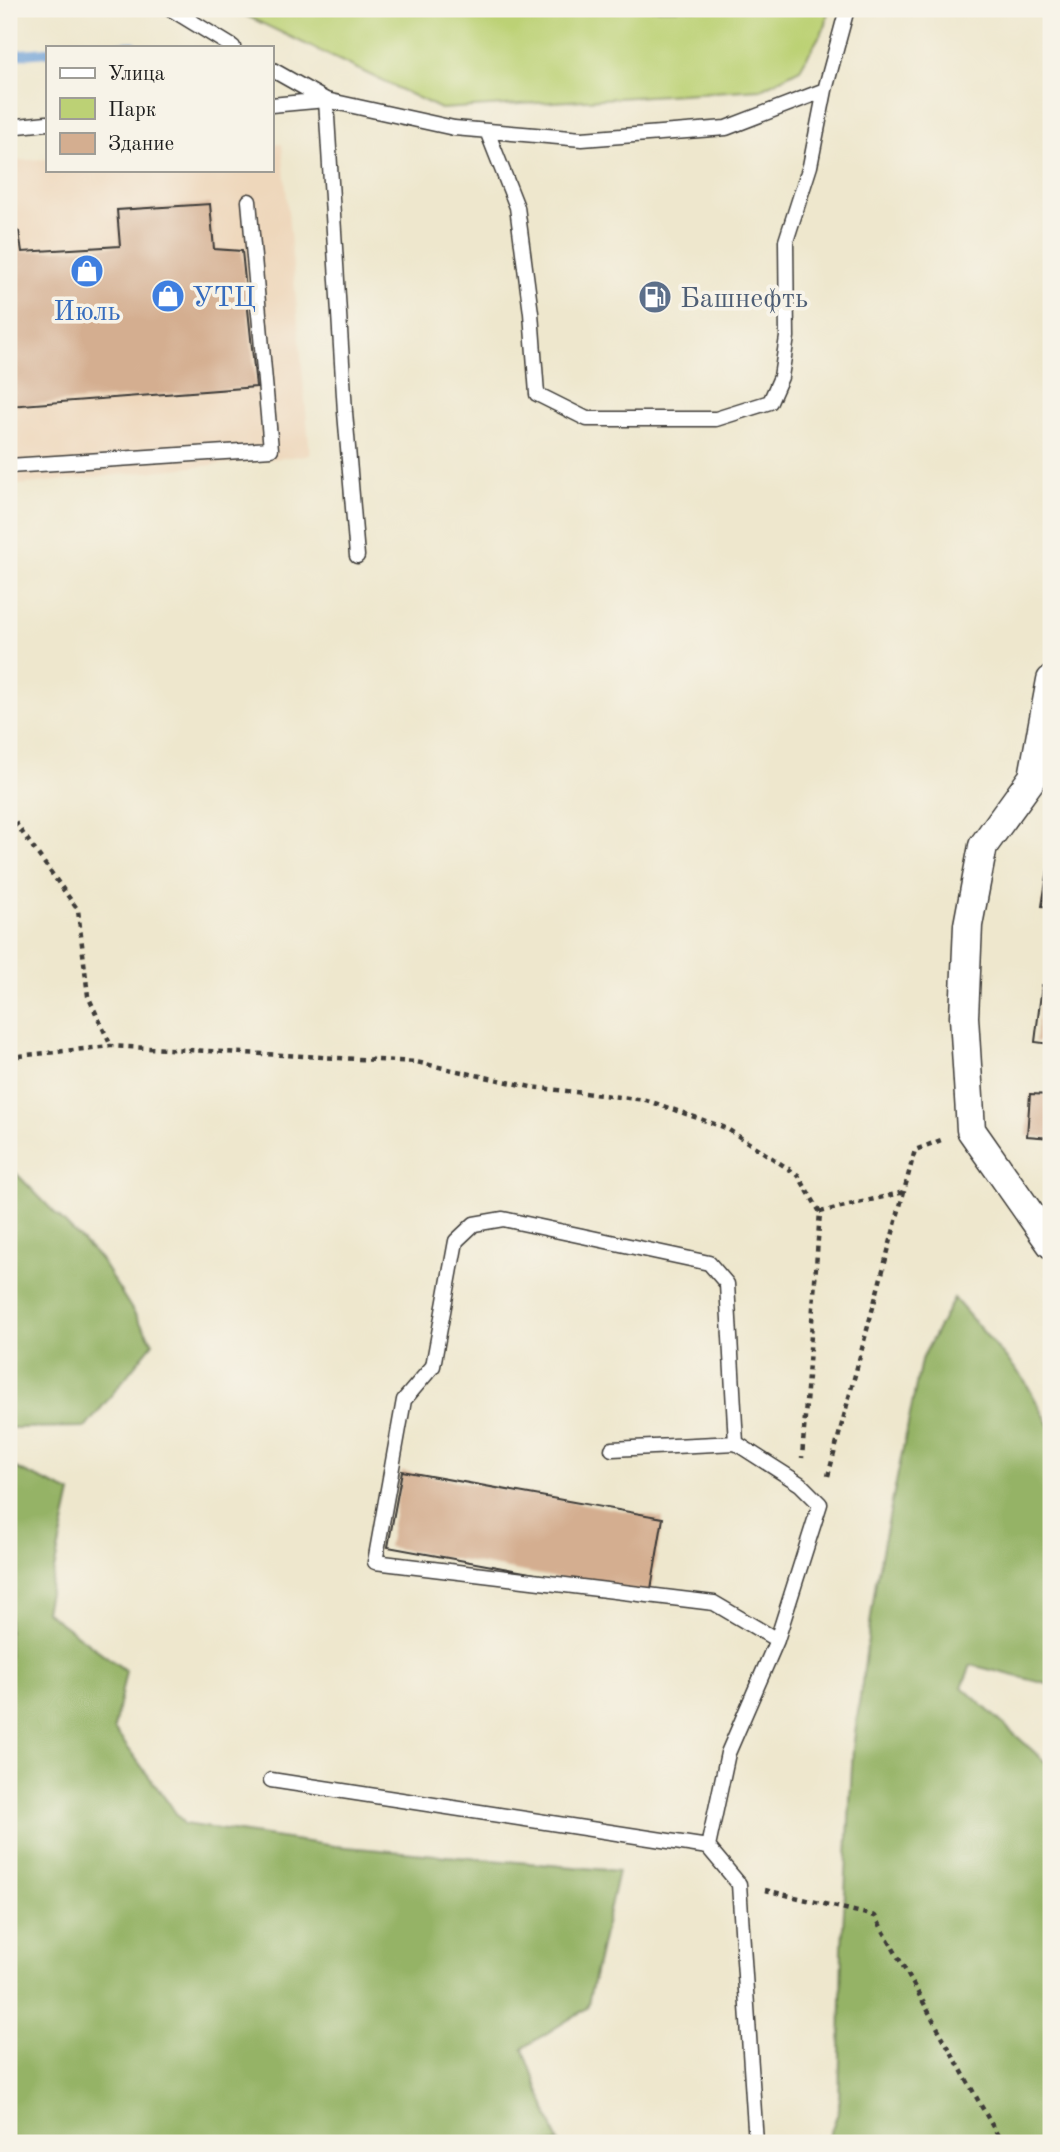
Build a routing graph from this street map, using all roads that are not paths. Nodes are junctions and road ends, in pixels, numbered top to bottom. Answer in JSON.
{"nodes":[{"id":1,"x":171,"y":9,"type":"edge"},
{"id":2,"x":847,"y":9,"type":"edge"},
{"id":3,"x":231,"y":46,"type":"edge"},
{"id":4,"x":273,"y":70,"type":"edge"},
{"id":5,"x":825,"y":90,"type":"junction"},
{"id":6,"x":326,"y":100,"type":"junction"},
{"id":7,"x":273,"y":105,"type":"edge"},
{"id":8,"x":46,"y":124,"type":"edge"},
{"id":9,"x":9,"y":127,"type":"edge"},
{"id":10,"x":487,"y":131,"type":"junction"},
{"id":11,"x":249,"y":201,"type":"dead end"},
{"id":12,"x":9,"y":466,"type":"edge"},
{"id":13,"x":357,"y":556,"type":"dead end"},
{"id":14,"x":1051,"y":680,"type":"edge"},
{"id":15,"x":1051,"y":1244,"type":"edge"},
{"id":16,"x":736,"y":1443,"type":"junction"},
{"id":17,"x":612,"y":1449,"type":"dead end"},
{"id":18,"x":777,"y":1640,"type":"junction"},
{"id":19,"x":271,"y":1780,"type":"dead end"},
{"id":20,"x":708,"y":1847,"type":"junction"},
{"id":21,"x":756,"y":2143,"type":"edge"}],
"edges":[{"from":1,"to":3,"type":"lane"},
{"from":2,"to":5,"type":"lane"},
{"from":4,"to":6,"type":"lane"},
{"from":5,"to":10,"type":"lane"},
{"from":5,"to":10,"type":"lane"},
{"from":6,"to":7,"type":"lane"},
{"from":6,"to":10,"type":"lane"},
{"from":6,"to":13,"type":"lane"},
{"from":8,"to":9,"type":"lane"},
{"from":11,"to":12,"type":"lane"},
{"from":14,"to":15,"type":"street"},
{"from":16,"to":17,"type":"lane"},
{"from":16,"to":18,"type":"lane"},
{"from":16,"to":18,"type":"lane"},
{"from":18,"to":20,"type":"lane"},
{"from":19,"to":20,"type":"lane"},
{"from":20,"to":21,"type":"lane"}]}
